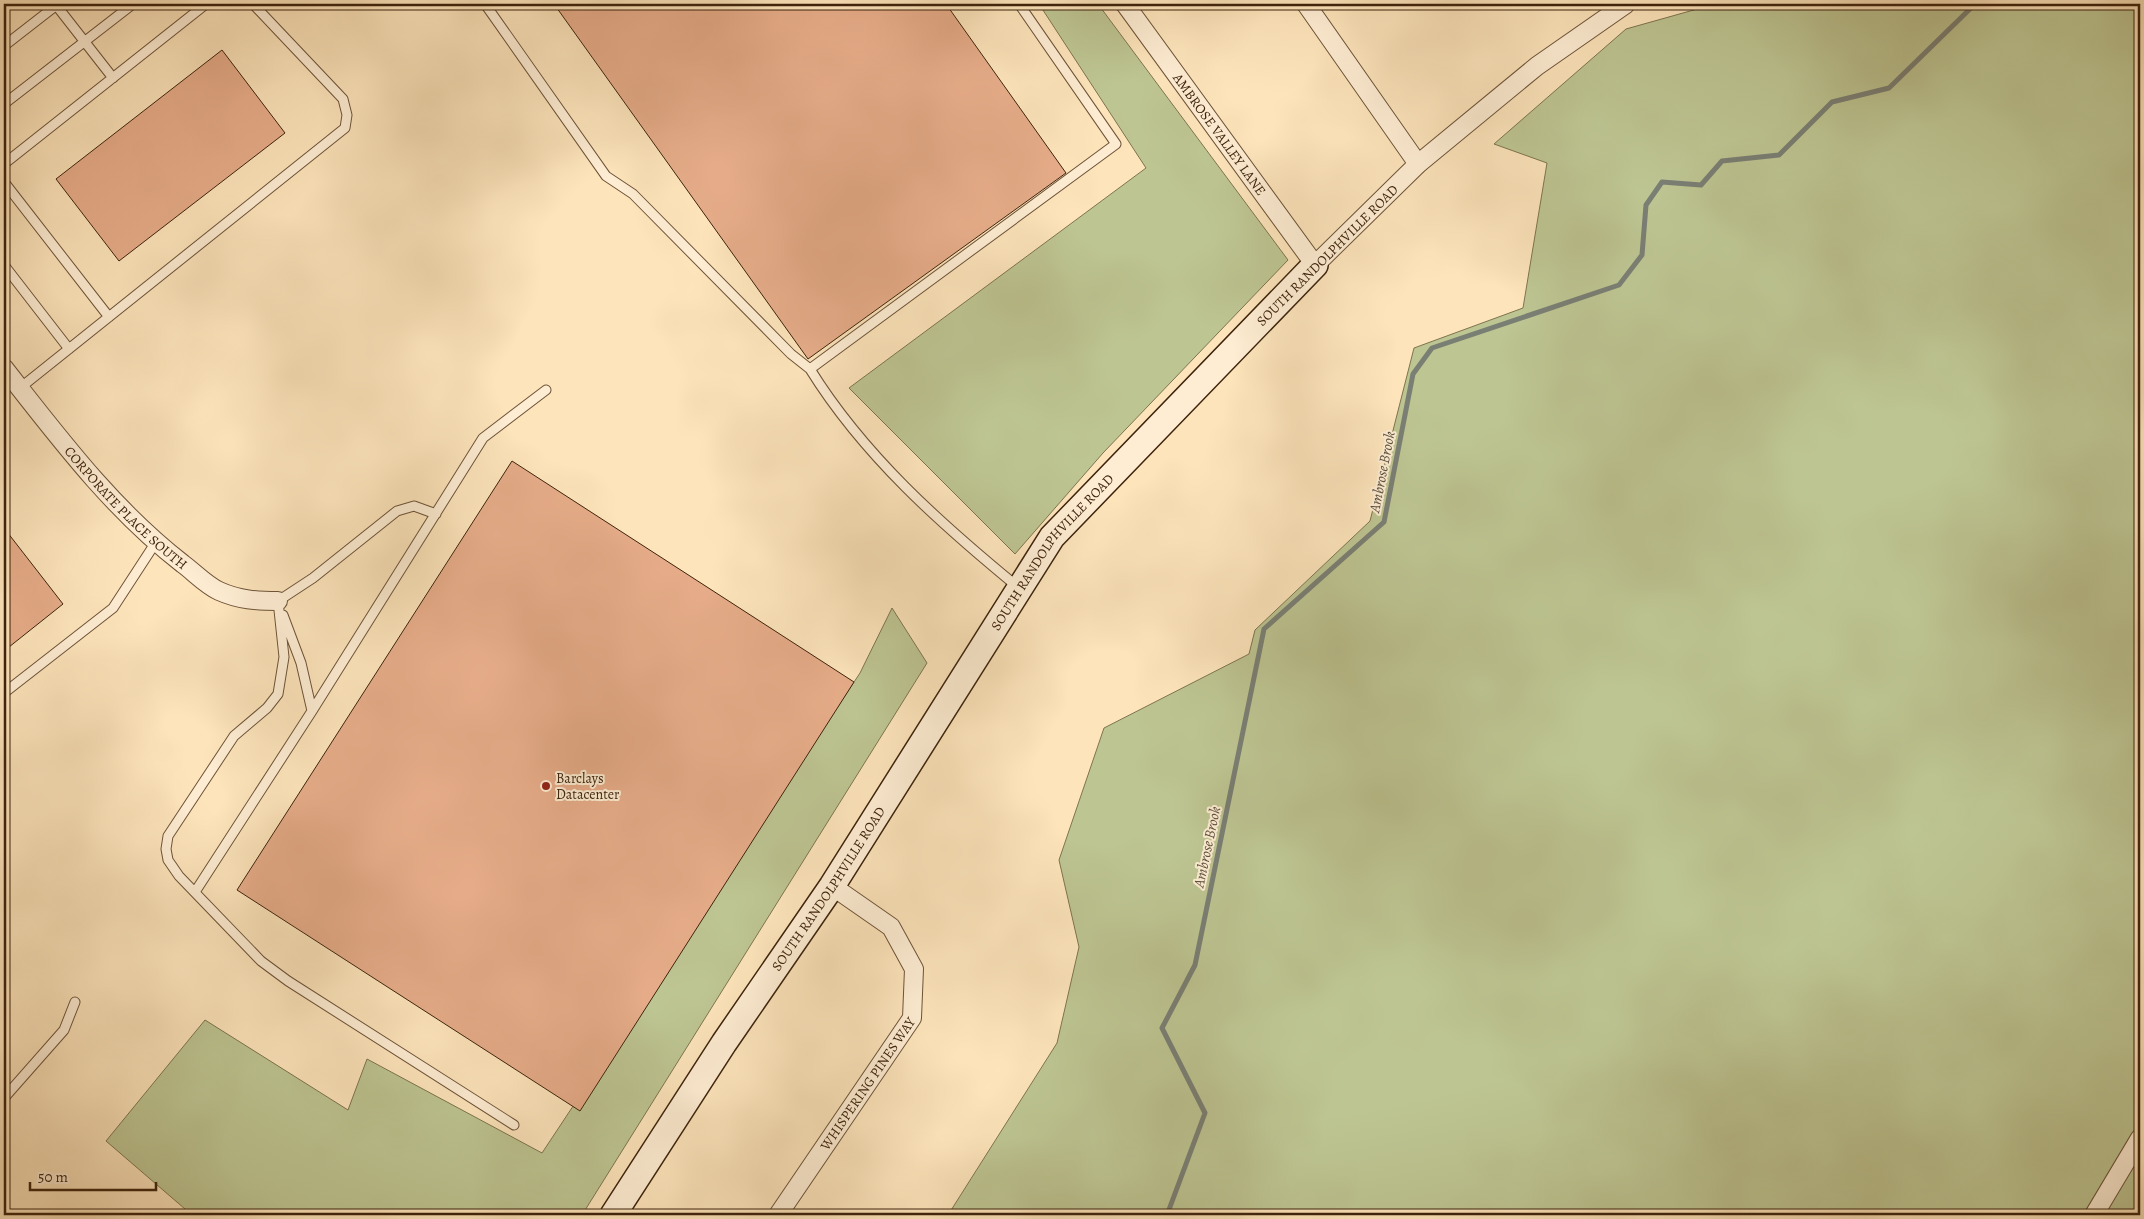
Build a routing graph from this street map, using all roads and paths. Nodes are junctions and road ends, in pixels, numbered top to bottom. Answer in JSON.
{"nodes":[{"id":1,"x":57,"y":4,"type":"edge"},
{"id":2,"x":133,"y":4,"type":"edge"},
{"id":3,"x":206,"y":4,"type":"edge"},
{"id":4,"x":253,"y":4,"type":"edge"},
{"id":5,"x":486,"y":4,"type":"edge"},
{"id":6,"x":1019,"y":4,"type":"edge"},
{"id":7,"x":1125,"y":4,"type":"edge"},
{"id":8,"x":1306,"y":4,"type":"edge"},
{"id":9,"x":1626,"y":4,"type":"edge"},
{"id":10,"x":84,"y":41,"type":"junction"},
{"id":11,"x":4,"y":46,"type":"edge"},
{"id":12,"x":113,"y":78,"type":"junction"},
{"id":13,"x":4,"y":104,"type":"edge"},
{"id":14,"x":4,"y":164,"type":"edge"},
{"id":15,"x":1418,"y":164,"type":"junction"},
{"id":16,"x":4,"y":182,"type":"edge"},
{"id":17,"x":4,"y":265,"type":"edge"},
{"id":18,"x":1314,"y":266,"type":"junction"},
{"id":19,"x":109,"y":317,"type":"junction"},
{"id":20,"x":68,"y":349,"type":"junction"},
{"id":21,"x":4,"y":368,"type":"edge"},
{"id":22,"x":810,"y":369,"type":"junction"},
{"id":23,"x":20,"y":388,"type":"junction"},
{"id":24,"x":546,"y":390,"type":"dead end"},
{"id":25,"x":436,"y":514,"type":"junction"},
{"id":26,"x":156,"y":542,"type":"junction"},
{"id":27,"x":1019,"y":588,"type":"junction"},
{"id":28,"x":278,"y":601,"type":"junction"},
{"id":29,"x":4,"y":693,"type":"edge"},
{"id":30,"x":312,"y":711,"type":"junction"},
{"id":31,"x":832,"y":886,"type":"junction"},
{"id":32,"x":194,"y":892,"type":"junction"},
{"id":33,"x":75,"y":1002,"type":"dead end"},
{"id":34,"x":4,"y":1098,"type":"edge"},
{"id":35,"x":514,"y":1125,"type":"dead end"},
{"id":36,"x":2140,"y":1138,"type":"edge"},
{"id":37,"x":613,"y":1215,"type":"edge"},
{"id":38,"x":778,"y":1215,"type":"edge"},
{"id":39,"x":2094,"y":1215,"type":"edge"}],
"edges":[{"from":1,"to":10,"type":"lane"},
{"from":1,"to":11,"type":"lane"},
{"from":2,"to":10,"type":"lane"},
{"from":3,"to":12,"type":"lane"},
{"from":4,"to":19,"type":"lane"},
{"from":5,"to":22,"type":"lane"},
{"from":6,"to":22,"type":"lane"},
{"from":7,"to":18,"type":"street","name":"AMBROSE VALLEY LANE"},
{"from":8,"to":15,"type":"street"},
{"from":9,"to":15,"type":"street","name":"SOUTH RANDOLPHVILLE ROAD"},
{"from":10,"to":12,"type":"lane"},
{"from":10,"to":13,"type":"lane"},
{"from":12,"to":14,"type":"lane"},
{"from":15,"to":18,"type":"street","name":"SOUTH RANDOLPHVILLE ROAD"},
{"from":16,"to":19,"type":"lane"},
{"from":17,"to":20,"type":"lane"},
{"from":18,"to":27,"type":"street","name":"SOUTH RANDOLPHVILLE ROAD"},
{"from":19,"to":20,"type":"lane"},
{"from":20,"to":23,"type":"lane"},
{"from":21,"to":23,"type":"street","name":"CORPORATE PLACE SOUTH"},
{"from":22,"to":27,"type":"lane"},
{"from":23,"to":26,"type":"street","name":"CORPORATE PLACE SOUTH"},
{"from":24,"to":25,"type":"lane"},
{"from":25,"to":28,"type":"lane"},
{"from":25,"to":30,"type":"lane"},
{"from":26,"to":28,"type":"street","name":"CORPORATE PLACE SOUTH"},
{"from":26,"to":29,"type":"lane"},
{"from":27,"to":31,"type":"street","name":"SOUTH RANDOLPHVILLE ROAD"},
{"from":28,"to":30,"type":"lane"},
{"from":28,"to":32,"type":"lane"},
{"from":30,"to":32,"type":"lane"},
{"from":31,"to":37,"type":"street","name":"SOUTH RANDOLPHVILLE ROAD"},
{"from":31,"to":38,"type":"street","name":"WHISPERING PINES WAY"},
{"from":32,"to":35,"type":"lane"},
{"from":33,"to":34,"type":"lane"},
{"from":36,"to":39,"type":"street"}]}
